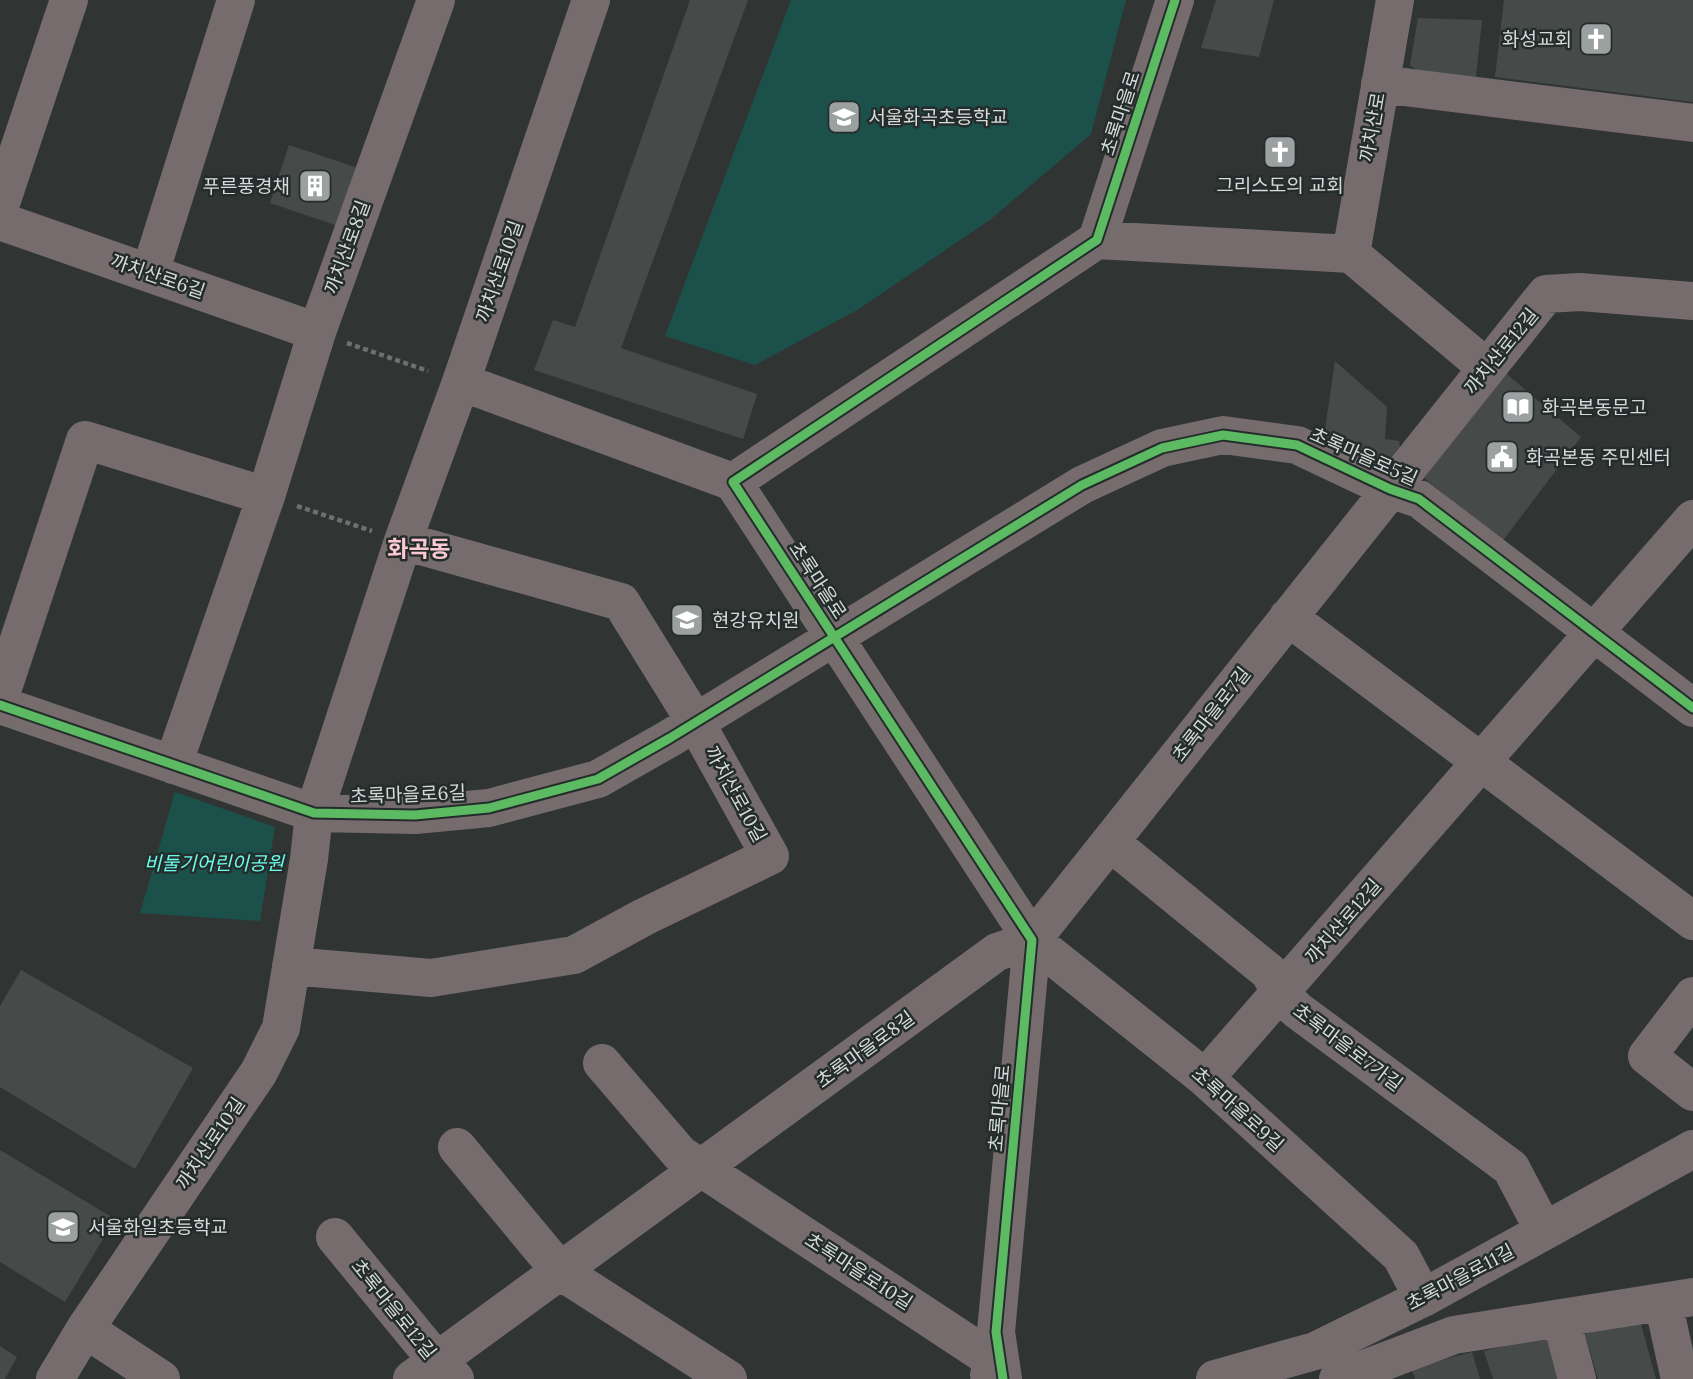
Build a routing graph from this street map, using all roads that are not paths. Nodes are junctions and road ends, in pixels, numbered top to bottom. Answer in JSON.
{"nodes":[{"id":1,"x":69,"y":0,"type":"edge"},
{"id":2,"x":236,"y":0,"type":"edge"},
{"id":3,"x":436,"y":0,"type":"edge"},
{"id":4,"x":591,"y":0,"type":"edge"},
{"id":5,"x":1175,"y":0,"type":"edge"},
{"id":6,"x":1395,"y":0,"type":"edge"},
{"id":7,"x":1380,"y":84,"type":"junction"},
{"id":8,"x":1693,"y":123,"type":"edge"},
{"id":9,"x":0,"y":206,"type":"edge"},
{"id":10,"x":0,"y":221,"type":"edge"},
{"id":11,"x":1097,"y":240,"type":"junction"},
{"id":12,"x":1351,"y":254,"type":"junction"},
{"id":13,"x":150,"y":273,"type":"junction"},
{"id":14,"x":1693,"y":301,"type":"edge"},
{"id":15,"x":317,"y":332,"type":"junction"},
{"id":16,"x":1487,"y":368,"type":"junction"},
{"id":17,"x":461,"y":382,"type":"junction"},
{"id":18,"x":733,"y":482,"type":"junction"},
{"id":19,"x":1390,"y":489,"type":"junction"},
{"id":20,"x":266,"y":496,"type":"junction"},
{"id":21,"x":1693,"y":519,"type":"edge"},
{"id":22,"x":403,"y":541,"type":"junction"},
{"id":23,"x":1289,"y":617,"type":"junction"},
{"id":24,"x":1594,"y":633,"type":"junction"},
{"id":25,"x":834,"y":637,"type":"junction"},
{"id":26,"x":0,"y":697,"type":"edge"},
{"id":27,"x":0,"y":705,"type":"edge"},
{"id":28,"x":1693,"y":708,"type":"edge"},
{"id":29,"x":696,"y":723,"type":"junction"},
{"id":30,"x":1480,"y":763,"type":"junction"},
{"id":31,"x":173,"y":765,"type":"junction"},
{"id":32,"x":314,"y":813,"type":"junction"},
{"id":33,"x":1110,"y":842,"type":"junction"},
{"id":34,"x":1693,"y":922,"type":"edge"},
{"id":35,"x":1032,"y":940,"type":"junction"},
{"id":36,"x":291,"y":966,"type":"junction"},
{"id":37,"x":1280,"y":992,"type":"junction"},
{"id":38,"x":1693,"y":996,"type":"edge"},
{"id":39,"x":602,"y":1063,"type":"dead end"},
{"id":40,"x":1205,"y":1078,"type":"junction"},
{"id":41,"x":1693,"y":1092,"type":"edge"},
{"id":42,"x":457,"y":1147,"type":"dead end"},
{"id":43,"x":1693,"y":1149,"type":"edge"},
{"id":44,"x":702,"y":1168,"type":"junction"},
{"id":45,"x":1544,"y":1231,"type":"junction"},
{"id":46,"x":335,"y":1237,"type":"dead end"},
{"id":47,"x":560,"y":1271,"type":"junction"},
{"id":48,"x":1423,"y":1298,"type":"junction"},
{"id":49,"x":1678,"y":1299,"type":"edge"},
{"id":50,"x":1561,"y":1318,"type":"junction"},
{"id":51,"x":85,"y":1329,"type":"junction"},
{"id":52,"x":1394,"y":1369,"type":"edge"},
{"id":53,"x":435,"y":1373,"type":"edge"},
{"id":54,"x":996,"y":1374,"type":"edge"},
{"id":55,"x":55,"y":1379,"type":"edge"},
{"id":56,"x":161,"y":1379,"type":"edge"},
{"id":57,"x":728,"y":1379,"type":"edge"},
{"id":58,"x":1215,"y":1379,"type":"edge"},
{"id":59,"x":1338,"y":1379,"type":"edge"},
{"id":60,"x":1577,"y":1379,"type":"edge"},
{"id":61,"x":1680,"y":1379,"type":"edge"}],
"edges":[{"from":1,"to":9,"type":"street"},
{"from":2,"to":13,"type":"street"},
{"from":3,"to":15,"type":"street","name":"까치산로8길"},
{"from":4,"to":17,"type":"street","name":"까치산로10길"},
{"from":5,"to":11,"type":"street","name":"초록마을로"},
{"from":6,"to":7,"type":"street","name":"까치산로"},
{"from":7,"to":8,"type":"street"},
{"from":7,"to":12,"type":"street","name":"까치산로"},
{"from":10,"to":13,"type":"street","name":"까치산로6길"},
{"from":11,"to":12,"type":"street"},
{"from":11,"to":18,"type":"street"},
{"from":12,"to":16,"type":"street"},
{"from":13,"to":15,"type":"street","name":"까치산로6길"},
{"from":14,"to":16,"type":"street","name":"까치산로12길"},
{"from":15,"to":20,"type":"street","name":"까치산로8길"},
{"from":16,"to":19,"type":"street","name":"까치산로12길"},
{"from":17,"to":18,"type":"street"},
{"from":17,"to":22,"type":"street","name":"까치산로10길"},
{"from":18,"to":25,"type":"street","name":"초록마을로"},
{"from":19,"to":23,"type":"street","name":"초록마을로7길"},
{"from":19,"to":24,"type":"street","name":"초록마을로5길"},
{"from":19,"to":25,"type":"street","name":"초록마을로5길"},
{"from":20,"to":26,"type":"street"},
{"from":20,"to":31,"type":"street","name":"까치산로8길"},
{"from":21,"to":24,"type":"street","name":"까치산로12길"},
{"from":22,"to":29,"type":"street","name":"까치산로10길"},
{"from":22,"to":32,"type":"street","name":"까치산로10길"},
{"from":23,"to":30,"type":"street"},
{"from":23,"to":33,"type":"street","name":"초록마을로7길"},
{"from":24,"to":28,"type":"street","name":"초록마을로5길"},
{"from":24,"to":30,"type":"street","name":"까치산로12길"},
{"from":25,"to":29,"type":"street","name":"초록마을로6길"},
{"from":25,"to":35,"type":"street","name":"초록마을로"},
{"from":27,"to":31,"type":"street","name":"초록마을로6길"},
{"from":29,"to":32,"type":"street","name":"초록마을로6길"},
{"from":29,"to":36,"type":"street","name":"까치산로10길"},
{"from":30,"to":34,"type":"street"},
{"from":30,"to":37,"type":"street","name":"까치산로12길"},
{"from":31,"to":32,"type":"street","name":"초록마을로6길"},
{"from":32,"to":36,"type":"street","name":"까치산로10길"},
{"from":33,"to":35,"type":"street","name":"초록마을로7길"},
{"from":33,"to":37,"type":"street","name":"초록마을로7가길"},
{"from":35,"to":40,"type":"street","name":"초록마을로9길"},
{"from":35,"to":44,"type":"street","name":"초록마을로8길"},
{"from":35,"to":54,"type":"street","name":"초록마을로"},
{"from":36,"to":51,"type":"street","name":"까치산로10길"},
{"from":37,"to":40,"type":"street","name":"까치산로12길"},
{"from":37,"to":45,"type":"street","name":"초록마을로7가길"},
{"from":38,"to":41,"type":"street"},
{"from":39,"to":44,"type":"street"},
{"from":40,"to":48,"type":"street","name":"초록마을로9길"},
{"from":42,"to":47,"type":"street"},
{"from":43,"to":45,"type":"street","name":"초록마을로11길"},
{"from":44,"to":47,"type":"street","name":"초록마을로8길"},
{"from":44,"to":54,"type":"street","name":"초록마을로10길"},
{"from":45,"to":48,"type":"street","name":"초록마을로11길"},
{"from":46,"to":53,"type":"street","name":"초록마을로12길"},
{"from":47,"to":53,"type":"street","name":"초록마을로8길"},
{"from":47,"to":57,"type":"street"},
{"from":48,"to":58,"type":"street","name":"초록마을로11길"},
{"from":49,"to":50,"type":"street"},
{"from":49,"to":61,"type":"street"},
{"from":50,"to":52,"type":"street"},
{"from":50,"to":60,"type":"street"},
{"from":51,"to":55,"type":"street","name":"까치산로10길"},
{"from":51,"to":56,"type":"street"},
{"from":52,"to":59,"type":"street"}]}
